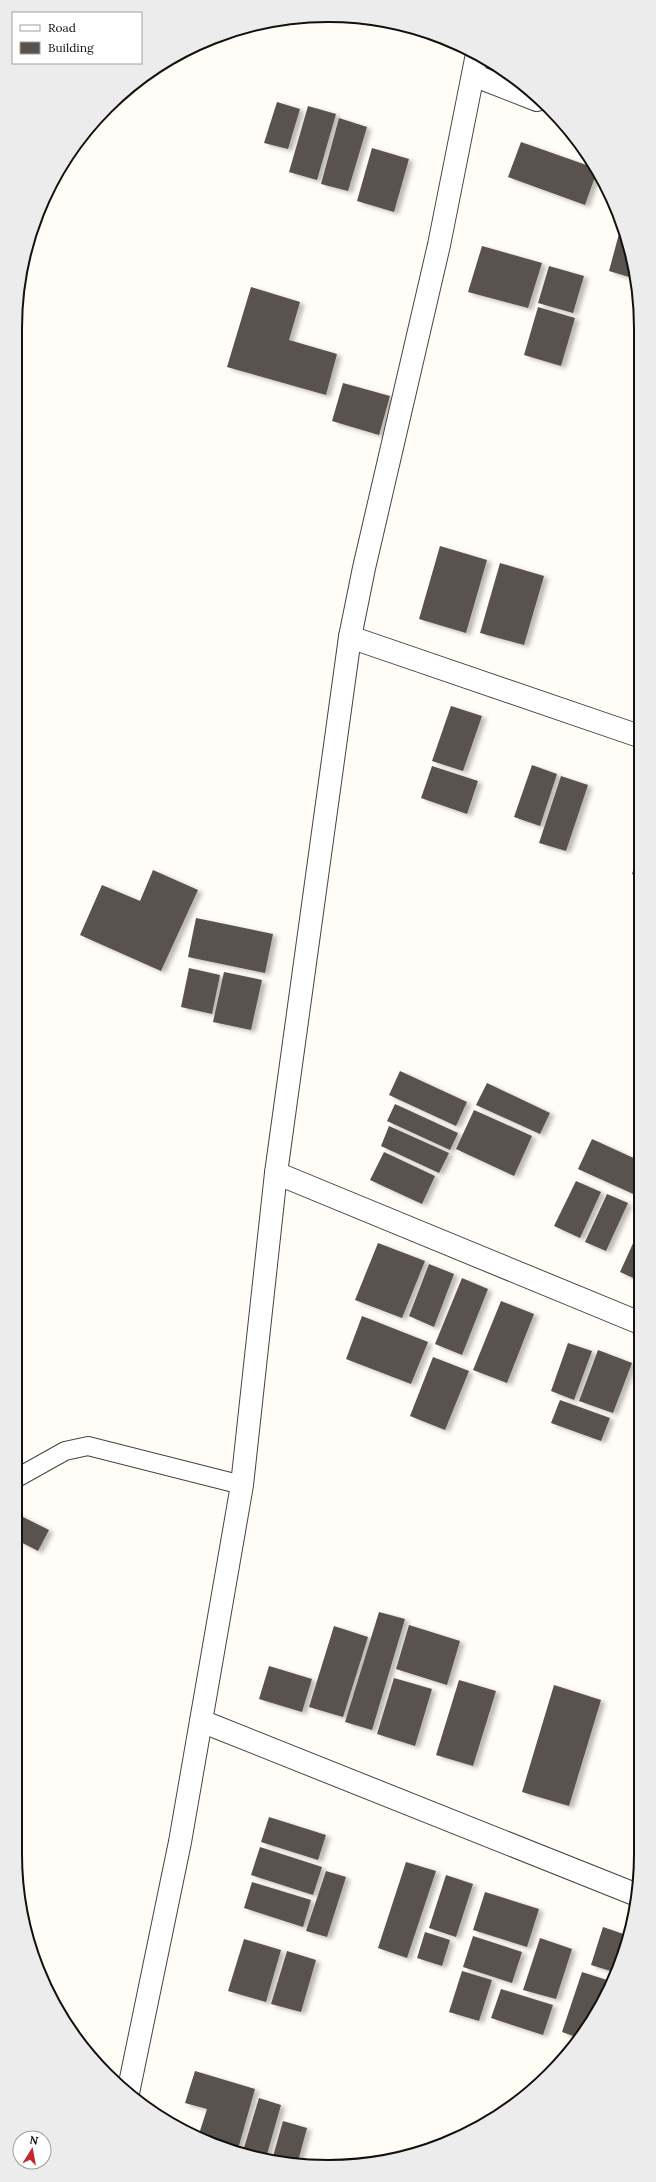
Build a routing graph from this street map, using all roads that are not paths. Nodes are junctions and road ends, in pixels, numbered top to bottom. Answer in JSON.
{"nodes":[{"id":1,"x":476,"y":60,"type":"edge"},
{"id":2,"x":473,"y":75,"type":"junction"},
{"id":3,"x":528,"y":97,"type":"edge"},
{"id":4,"x":350,"y":637,"type":"junction"},
{"id":5,"x":634,"y":734,"type":"edge"},
{"id":6,"x":276,"y":1173,"type":"junction"},
{"id":7,"x":634,"y":1320,"type":"edge"},
{"id":8,"x":22,"y":1475,"type":"edge"},
{"id":9,"x":242,"y":1485,"type":"junction"},
{"id":10,"x":201,"y":1721,"type":"junction"},
{"id":11,"x":631,"y":1892,"type":"edge"},
{"id":12,"x":129,"y":2087,"type":"edge"}],
"edges":[{"from":1,"to":2,"type":"street"},
{"from":2,"to":3,"type":"street"},
{"from":2,"to":4,"type":"street"},
{"from":4,"to":5,"type":"street"},
{"from":4,"to":6,"type":"street"},
{"from":6,"to":7,"type":"street"},
{"from":6,"to":9,"type":"street"},
{"from":8,"to":9,"type":"lane"},
{"from":9,"to":10,"type":"street"},
{"from":10,"to":11,"type":"street"},
{"from":10,"to":12,"type":"street"}]}
